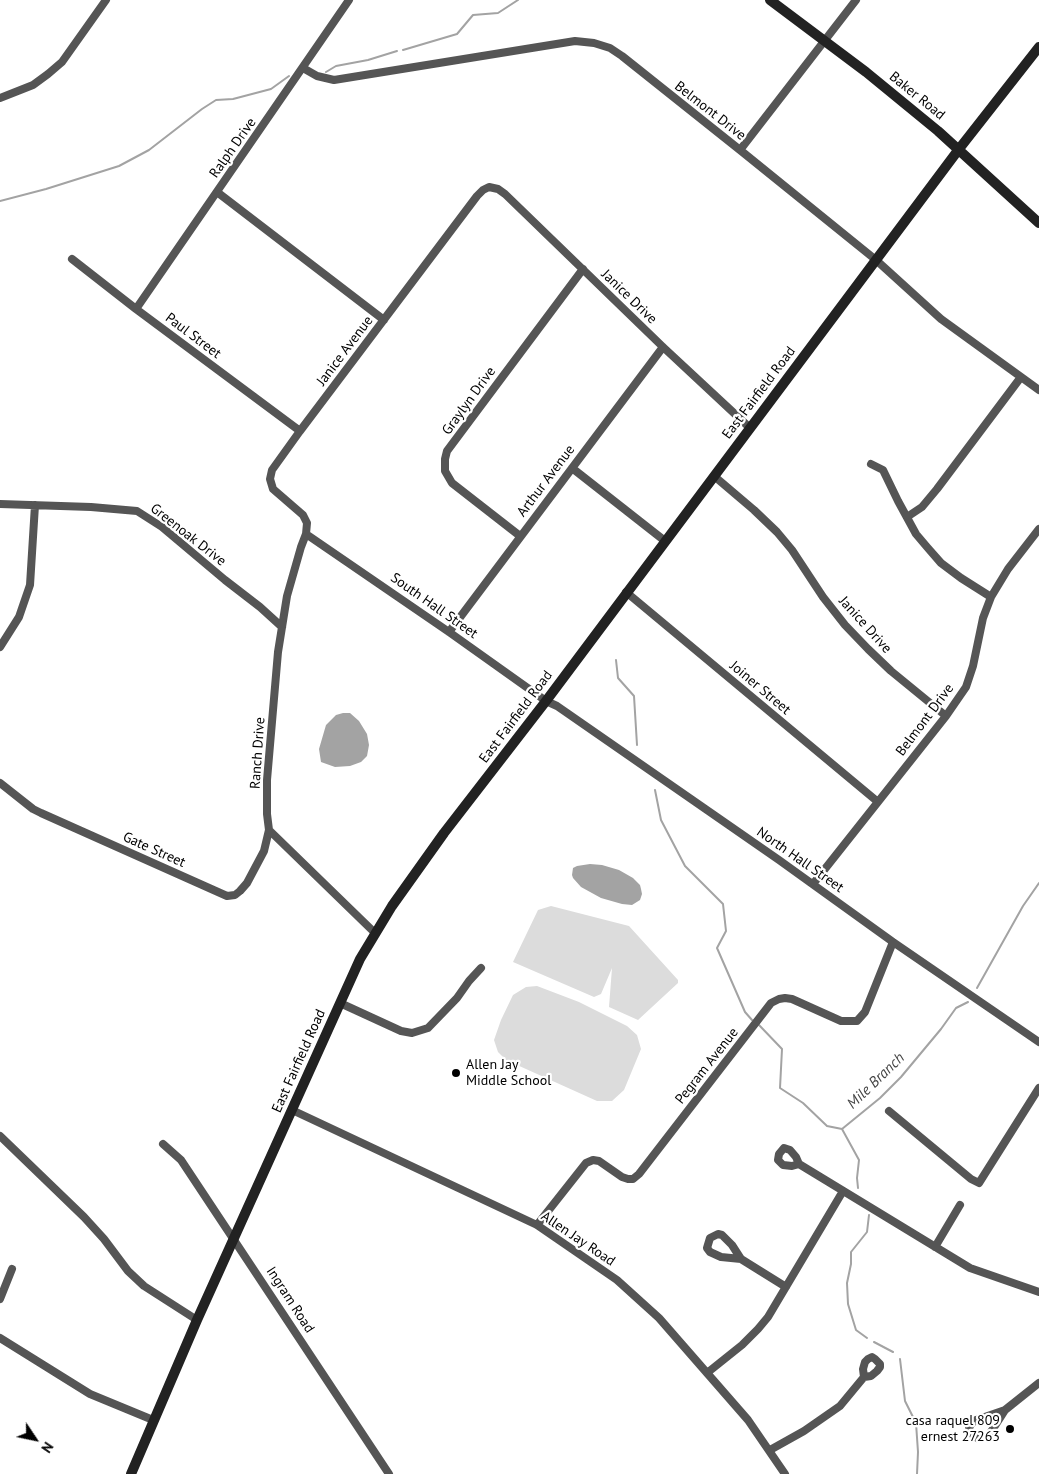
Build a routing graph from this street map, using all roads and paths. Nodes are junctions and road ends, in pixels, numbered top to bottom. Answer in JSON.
{"nodes":[{"id":1,"x":106,"y":0,"type":"edge"},
{"id":2,"x":349,"y":0,"type":"edge"},
{"id":3,"x":770,"y":0,"type":"edge"},
{"id":4,"x":856,"y":0,"type":"edge"},
{"id":5,"x":824,"y":40,"type":"junction"},
{"id":6,"x":1039,"y":47,"type":"edge"},
{"id":7,"x":303,"y":68,"type":"junction"},
{"id":8,"x":0,"y":98,"type":"edge"},
{"id":9,"x":959,"y":149,"type":"junction"},
{"id":10,"x":740,"y":150,"type":"junction"},
{"id":11,"x":489,"y":187,"type":"joint"},
{"id":12,"x":217,"y":192,"type":"junction"},
{"id":13,"x":1039,"y":223,"type":"edge"},
{"id":14,"x":72,"y":259,"type":"dead end"},
{"id":15,"x":876,"y":260,"type":"junction"},
{"id":16,"x":583,"y":269,"type":"junction"},
{"id":17,"x":136,"y":309,"type":"junction"},
{"id":18,"x":384,"y":320,"type":"junction"},
{"id":19,"x":663,"y":347,"type":"junction"},
{"id":20,"x":1021,"y":377,"type":"junction"},
{"id":21,"x":1039,"y":390,"type":"edge"},
{"id":22,"x":750,"y":428,"type":"junction"},
{"id":23,"x":300,"y":431,"type":"junction"},
{"id":24,"x":871,"y":464,"type":"dead end"},
{"id":25,"x":572,"y":468,"type":"junction"},
{"id":26,"x":714,"y":476,"type":"junction"},
{"id":27,"x":0,"y":504,"type":"edge"},
{"id":28,"x":35,"y":505,"type":"junction"},
{"id":29,"x":907,"y":517,"type":"junction"},
{"id":30,"x":1039,"y":529,"type":"edge"},
{"id":31,"x":306,"y":534,"type":"junction"},
{"id":32,"x":520,"y":536,"type":"junction"},
{"id":33,"x":666,"y":541,"type":"junction"},
{"id":34,"x":626,"y":592,"type":"junction"},
{"id":35,"x":991,"y":597,"type":"junction"},
{"id":36,"x":282,"y":627,"type":"junction"},
{"id":37,"x":449,"y":632,"type":"junction"},
{"id":38,"x":0,"y":647,"type":"edge"},
{"id":39,"x":546,"y":701,"type":"junction"},
{"id":40,"x":946,"y":716,"type":"junction"},
{"id":41,"x":0,"y":783,"type":"edge"},
{"id":42,"x":878,"y":802,"type":"junction"},
{"id":43,"x":269,"y":830,"type":"junction"},
{"id":44,"x":813,"y":884,"type":"junction"},
{"id":45,"x":375,"y":932,"type":"junction"},
{"id":46,"x":893,"y":942,"type":"junction"},
{"id":47,"x":481,"y":968,"type":"dead end"},
{"id":48,"x":340,"y":1003,"type":"junction"},
{"id":49,"x":1039,"y":1042,"type":"edge"},
{"id":50,"x":1039,"y":1088,"type":"edge"},
{"id":51,"x":292,"y":1110,"type":"junction"},
{"id":52,"x":890,"y":1111,"type":"dead end"},
{"id":53,"x":0,"y":1136,"type":"edge"},
{"id":54,"x":163,"y":1144,"type":"dead end"},
{"id":55,"x":799,"y":1164,"type":"dead end"},
{"id":56,"x":843,"y":1191,"type":"junction"},
{"id":57,"x":960,"y":1205,"type":"dead end"},
{"id":58,"x":537,"y":1225,"type":"junction"},
{"id":59,"x":234,"y":1238,"type":"junction"},
{"id":60,"x":935,"y":1247,"type":"junction"},
{"id":61,"x":741,"y":1259,"type":"dead end"},
{"id":62,"x":12,"y":1269,"type":"dead end"},
{"id":63,"x":786,"y":1287,"type":"junction"},
{"id":64,"x":1039,"y":1292,"type":"edge"},
{"id":65,"x":0,"y":1299,"type":"edge"},
{"id":66,"x":196,"y":1320,"type":"junction"},
{"id":67,"x":0,"y":1338,"type":"edge"},
{"id":68,"x":707,"y":1373,"type":"junction"},
{"id":69,"x":864,"y":1377,"type":"dead end"},
{"id":70,"x":1039,"y":1383,"type":"edge"},
{"id":71,"x":1005,"y":1410,"type":"junction"},
{"id":72,"x":153,"y":1420,"type":"junction"},
{"id":73,"x":770,"y":1450,"type":"junction"},
{"id":74,"x":131,"y":1474,"type":"edge"},
{"id":75,"x":390,"y":1474,"type":"edge"},
{"id":76,"x":786,"y":1474,"type":"edge"}],
"edges":[{"from":1,"to":8,"type":"street"},
{"from":2,"to":7,"type":"street","name":"Ralph Drive"},
{"from":3,"to":5,"type":"main road","name":"Baker Road"},
{"from":4,"to":5,"type":"street"},
{"from":5,"to":9,"type":"main road","name":"Baker Road"},
{"from":5,"to":10,"type":"street"},
{"from":6,"to":9,"type":"main road","name":"East Fairfield Road"},
{"from":7,"to":10,"type":"street","name":"Belmont Drive"},
{"from":7,"to":12,"type":"street","name":"Ralph Drive"},
{"from":9,"to":13,"type":"main road","name":"Baker Road"},
{"from":9,"to":15,"type":"main road","name":"East Fairfield Road"},
{"from":10,"to":15,"type":"street","name":"Belmont Drive"},
{"from":11,"to":16,"type":"street","name":"Janice Drive"},
{"from":11,"to":18,"type":"street","name":"Janice Avenue"},
{"from":12,"to":17,"type":"street","name":"Ralph Drive"},
{"from":12,"to":18,"type":"street"},
{"from":14,"to":17,"type":"street","name":"Paul Street"},
{"from":15,"to":20,"type":"street","name":"Belmont Drive"},
{"from":15,"to":22,"type":"main road","name":"East Fairfield Road"},
{"from":16,"to":19,"type":"street","name":"Janice Drive"},
{"from":16,"to":32,"type":"street","name":"Graylyn Drive"},
{"from":17,"to":23,"type":"street","name":"Paul Street"},
{"from":18,"to":23,"type":"street","name":"Janice Avenue"},
{"from":19,"to":22,"type":"street","name":"Janice Drive"},
{"from":19,"to":25,"type":"street","name":"Arthur Avenue"},
{"from":20,"to":21,"type":"street","name":"Belmont Drive"},
{"from":20,"to":29,"type":"street"},
{"from":22,"to":26,"type":"main road","name":"East Fairfield Road"},
{"from":23,"to":31,"type":"street","name":"Janice Avenue"},
{"from":24,"to":29,"type":"street"},
{"from":25,"to":32,"type":"street","name":"Arthur Avenue"},
{"from":25,"to":33,"type":"street"},
{"from":26,"to":33,"type":"main road","name":"East Fairfield Road"},
{"from":26,"to":40,"type":"street","name":"Janice Drive"},
{"from":27,"to":28,"type":"street","name":"Greenoak Drive"},
{"from":28,"to":36,"type":"street","name":"Greenoak Drive"},
{"from":28,"to":38,"type":"street"},
{"from":29,"to":35,"type":"street"},
{"from":30,"to":35,"type":"street","name":"Belmont Drive"},
{"from":31,"to":36,"type":"street","name":"Ranch Drive"},
{"from":31,"to":37,"type":"street","name":"South Hall Street"},
{"from":32,"to":37,"type":"street","name":"Arthur Avenue"},
{"from":33,"to":34,"type":"main road","name":"East Fairfield Road"},
{"from":34,"to":39,"type":"main road","name":"East Fairfield Road"},
{"from":34,"to":42,"type":"street","name":"Joiner Street"},
{"from":35,"to":40,"type":"street","name":"Belmont Drive"},
{"from":36,"to":43,"type":"street","name":"Ranch Drive"},
{"from":37,"to":39,"type":"street","name":"South Hall Street"},
{"from":39,"to":44,"type":"street","name":"North Hall Street"},
{"from":39,"to":45,"type":"main road","name":"East Fairfield Road"},
{"from":40,"to":42,"type":"street","name":"Belmont Drive"},
{"from":41,"to":43,"type":"street","name":"Gate Street"},
{"from":42,"to":44,"type":"street","name":"Belmont Drive"},
{"from":43,"to":45,"type":"street"},
{"from":44,"to":46,"type":"street","name":"North Hall Street"},
{"from":45,"to":48,"type":"main road","name":"East Fairfield Road"},
{"from":46,"to":49,"type":"street","name":"North Hall Street"},
{"from":46,"to":58,"type":"street","name":"Pegram Avenue"},
{"from":47,"to":48,"type":"street"},
{"from":48,"to":51,"type":"main road","name":"East Fairfield Road"},
{"from":50,"to":52,"type":"street"},
{"from":51,"to":58,"type":"street","name":"Allen Jay Road"},
{"from":51,"to":59,"type":"main road","name":"East Fairfield Road"},
{"from":53,"to":66,"type":"street"},
{"from":54,"to":59,"type":"street","name":"Ingram Road"},
{"from":55,"to":56,"type":"street"},
{"from":56,"to":60,"type":"street"},
{"from":56,"to":63,"type":"street"},
{"from":57,"to":60,"type":"street"},
{"from":58,"to":68,"type":"street","name":"Allen Jay Road"},
{"from":59,"to":66,"type":"main road","name":"East Fairfield Road"},
{"from":59,"to":75,"type":"street","name":"Ingram Road"},
{"from":60,"to":64,"type":"street"},
{"from":61,"to":63,"type":"street"},
{"from":62,"to":65,"type":"street"},
{"from":63,"to":68,"type":"street"},
{"from":66,"to":72,"type":"main road","name":"East Fairfield Road"},
{"from":67,"to":72,"type":"street"},
{"from":68,"to":73,"type":"street","name":"Allen Jay Road"},
{"from":69,"to":73,"type":"street"},
{"from":70,"to":71,"type":"street"},
{"from":71,"to":71,"type":"street"},
{"from":72,"to":74,"type":"main road","name":"East Fairfield Road"},
{"from":73,"to":76,"type":"street","name":"Allen Jay Road"}]}
